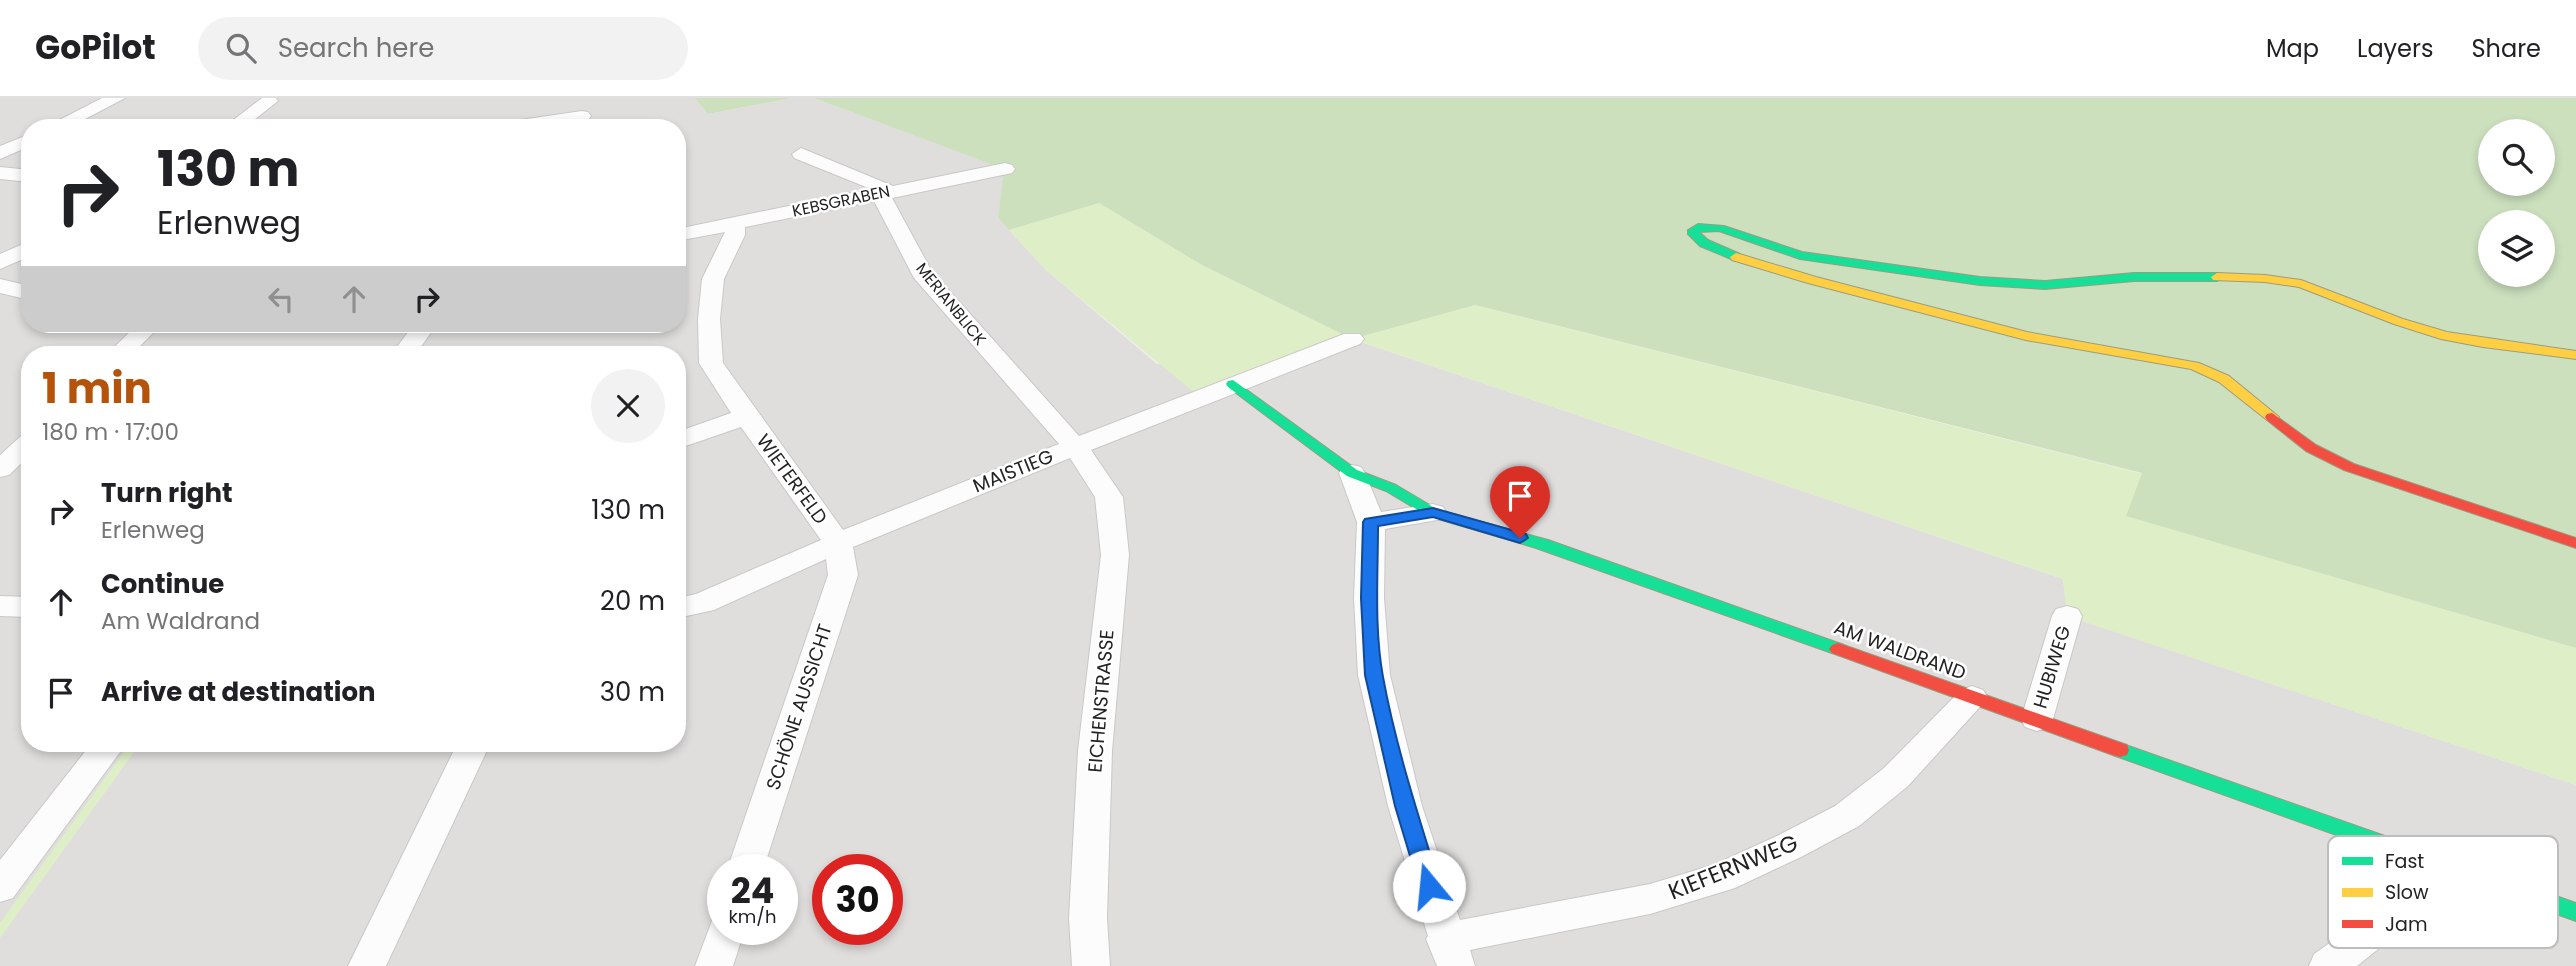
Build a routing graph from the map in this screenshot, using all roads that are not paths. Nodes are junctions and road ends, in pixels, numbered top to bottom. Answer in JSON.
{"nodes":[{"id":1,"x":116,"y":98,"type":"edge"},
{"id":2,"x":269,"y":101,"type":"dead end"},
{"id":3,"x":72,"y":119,"type":"edge"},
{"id":4,"x":244,"y":119,"type":"edge"},
{"id":5,"x":21,"y":143,"type":"edge"},
{"id":6,"x":0,"y":153,"type":"edge"},
{"id":7,"x":801,"y":154,"type":"dead end"},
{"id":8,"x":1004,"y":169,"type":"dead end"},
{"id":9,"x":0,"y":173,"type":"edge"},
{"id":10,"x":21,"y":175,"type":"edge"},
{"id":11,"x":879,"y":192,"type":"junction"},
{"id":12,"x":736,"y":222,"type":"junction"},
{"id":13,"x":686,"y":233,"type":"edge"},
{"id":14,"x":21,"y":252,"type":"edge"},
{"id":15,"x":0,"y":263,"type":"edge"},
{"id":16,"x":0,"y":286,"type":"edge"},
{"id":17,"x":21,"y":291,"type":"edge"},
{"id":18,"x":141,"y":333,"type":"edge"},
{"id":19,"x":1352,"y":339,"type":"dead end"},
{"id":20,"x":128,"y":346,"type":"edge"},
{"id":21,"x":2576,"y":355,"type":"edge"},
{"id":22,"x":1233,"y":384,"type":"junction"},
{"id":23,"x":746,"y":416,"type":"junction"},
{"id":24,"x":686,"y":438,"type":"edge"},
{"id":25,"x":1073,"y":447,"type":"junction"},
{"id":26,"x":21,"y":449,"type":"edge"},
{"id":27,"x":0,"y":469,"type":"edge"},
{"id":28,"x":1352,"y":473,"type":"junction"},
{"id":29,"x":1433,"y":513,"type":"junction"},
{"id":30,"x":1371,"y":522,"type":"junction"},
{"id":31,"x":838,"y":543,"type":"junction"},
{"id":32,"x":2576,"y":543,"type":"edge"},
{"id":33,"x":0,"y":606,"type":"edge"},
{"id":34,"x":686,"y":606,"type":"edge"},
{"id":35,"x":21,"y":607,"type":"edge"},
{"id":36,"x":2067,"y":616,"type":"dead end"},
{"id":37,"x":1972,"y":698,"type":"junction"},
{"id":38,"x":2037,"y":719,"type":"junction"},
{"id":39,"x":103,"y":752,"type":"edge"},
{"id":40,"x":469,"y":752,"type":"edge"},
{"id":41,"x":2366,"y":836,"type":"edge"},
{"id":42,"x":750,"y":854,"type":"edge"},
{"id":43,"x":3,"y":878,"type":"edge"},
{"id":44,"x":2558,"y":905,"type":"edge"},
{"id":45,"x":2576,"y":912,"type":"edge"},
{"id":46,"x":720,"y":945,"type":"edge"},
{"id":47,"x":2352,"y":948,"type":"edge"},
{"id":48,"x":1451,"y":953,"type":"edge"},
{"id":49,"x":367,"y":966,"type":"edge"},
{"id":50,"x":713,"y":966,"type":"edge"},
{"id":51,"x":1091,"y":966,"type":"edge"},
{"id":52,"x":2328,"y":966,"type":"edge"}],
"edges":[{"from":1,"to":3,"type":"street"},
{"from":2,"to":4,"type":"street"},
{"from":5,"to":6,"type":"street"},
{"from":7,"to":11,"type":"street","name":"MERIANBLICK"},
{"from":8,"to":11,"type":"street","name":"KEBSGRABEN"},
{"from":9,"to":10,"type":"street"},
{"from":11,"to":12,"type":"street","name":"KEBSGRABEN"},
{"from":11,"to":25,"type":"street","name":"MERIANBLICK"},
{"from":12,"to":13,"type":"street","name":"KEBSGRABEN"},
{"from":12,"to":23,"type":"street","name":"WIETERFELD"},
{"from":14,"to":15,"type":"street"},
{"from":16,"to":17,"type":"street"},
{"from":18,"to":20,"type":"street"},
{"from":19,"to":22,"type":"street","name":"MAISTIEG"},
{"from":21,"to":32,"type":"street"},
{"from":22,"to":25,"type":"street","name":"MAISTIEG"},
{"from":22,"to":28,"type":"street","name":"AM WALDRAND"},
{"from":23,"to":24,"type":"street","name":"WIETERFELD"},
{"from":23,"to":31,"type":"street","name":"WIETERFELD"},
{"from":25,"to":31,"type":"street","name":"MAISTIEG"},
{"from":25,"to":51,"type":"street","name":"EICHENSTRASSE"},
{"from":26,"to":27,"type":"street"},
{"from":28,"to":29,"type":"street","name":"AM WALDRAND"},
{"from":28,"to":30,"type":"street"},
{"from":29,"to":30,"type":"street"},
{"from":29,"to":37,"type":"street","name":"AM WALDRAND"},
{"from":30,"to":48,"type":"street"},
{"from":31,"to":34,"type":"street","name":"MAISTIEG"},
{"from":31,"to":42,"type":"street","name":"SCHÖNE AUSSICHT"},
{"from":33,"to":35,"type":"street"},
{"from":36,"to":38,"type":"street","name":"HUBIWEG"},
{"from":37,"to":38,"type":"street","name":"AM WALDRAND"},
{"from":37,"to":48,"type":"street","name":"KIEFERNWEG"},
{"from":38,"to":41,"type":"street","name":"AM WALDRAND"},
{"from":39,"to":43,"type":"street"},
{"from":40,"to":49,"type":"street"},
{"from":44,"to":45,"type":"street","name":"AM WALDRAND"},
{"from":46,"to":50,"type":"street"},
{"from":47,"to":52,"type":"street"}]}
